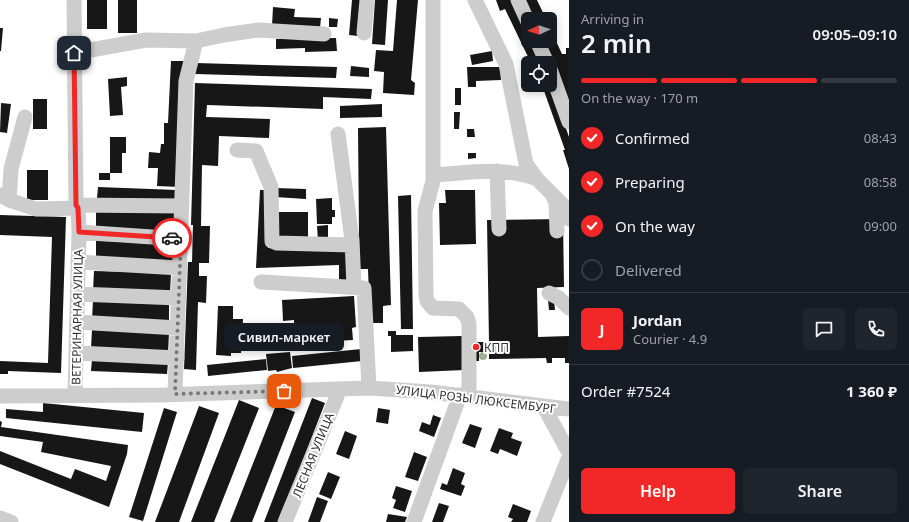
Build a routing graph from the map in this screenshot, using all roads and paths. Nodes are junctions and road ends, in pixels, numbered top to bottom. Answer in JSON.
{"nodes":[{"id":1,"x":74,"y":0,"type":"edge"},
{"id":2,"x":367,"y":0,"type":"edge"},
{"id":3,"x":433,"y":0,"type":"edge"},
{"id":4,"x":475,"y":0,"type":"edge"},
{"id":5,"x":518,"y":0,"type":"edge"},
{"id":6,"x":523,"y":12,"type":"edge"},
{"id":7,"x":364,"y":33,"type":"dead end"},
{"id":8,"x":324,"y":34,"type":"dead end"},
{"id":9,"x":196,"y":42,"type":"junction"},
{"id":10,"x":74,"y":53,"type":"junction"},
{"id":11,"x":557,"y":89,"type":"edge"},
{"id":12,"x":25,"y":117,"type":"dead end"},
{"id":13,"x":569,"y":122,"type":"edge"},
{"id":14,"x":338,"y":134,"type":"dead end"},
{"id":15,"x":237,"y":150,"type":"dead end"},
{"id":16,"x":497,"y":171,"type":"junction"},
{"id":17,"x":433,"y":175,"type":"junction"},
{"id":18,"x":537,"y":179,"type":"junction"},
{"id":19,"x":552,"y":193,"type":"junction"},
{"id":20,"x":5,"y":198,"type":"edge"},
{"id":21,"x":77,"y":206,"type":"junction"},
{"id":22,"x":182,"y":206,"type":"junction"},
{"id":23,"x":569,"y":219,"type":"edge"},
{"id":24,"x":499,"y":229,"type":"dead end"},
{"id":25,"x":557,"y":231,"type":"dead end"},
{"id":26,"x":79,"y":232,"type":"junction"},
{"id":27,"x":181,"y":239,"type":"junction"},
{"id":28,"x":352,"y":245,"type":"junction"},
{"id":29,"x":78,"y":262,"type":"junction"},
{"id":30,"x":180,"y":268,"type":"junction"},
{"id":31,"x":261,"y":282,"type":"dead end"},
{"id":32,"x":354,"y":287,"type":"junction"},
{"id":33,"x":549,"y":293,"type":"dead end"},
{"id":34,"x":78,"y":294,"type":"junction"},
{"id":35,"x":179,"y":298,"type":"junction"},
{"id":36,"x":569,"y":308,"type":"edge"},
{"id":37,"x":77,"y":322,"type":"junction"},
{"id":38,"x":178,"y":328,"type":"junction"},
{"id":39,"x":78,"y":353,"type":"junction"},
{"id":40,"x":177,"y":358,"type":"junction"},
{"id":41,"x":369,"y":388,"type":"junction"},
{"id":42,"x":340,"y":389,"type":"junction"},
{"id":43,"x":76,"y":394,"type":"junction"},
{"id":44,"x":175,"y":394,"type":"junction"},
{"id":45,"x":465,"y":395,"type":"junction"},
{"id":46,"x":0,"y":396,"type":"edge"},
{"id":47,"x":544,"y":407,"type":"junction"},
{"id":48,"x":569,"y":409,"type":"edge"},
{"id":49,"x":569,"y":453,"type":"edge"},
{"id":50,"x":569,"y":457,"type":"edge"},
{"id":51,"x":0,"y":518,"type":"edge"},
{"id":52,"x":11,"y":522,"type":"edge"},
{"id":53,"x":286,"y":522,"type":"edge"},
{"id":54,"x":414,"y":522,"type":"edge"},
{"id":55,"x":543,"y":522,"type":"edge"}],
"edges":[{"from":1,"to":10,"type":"street","name":"ВЕТЕРИНАРНАЯ УЛИЦА"},
{"from":2,"to":7,"type":"street"},
{"from":3,"to":17,"type":"street"},
{"from":4,"to":18,"type":"street"},
{"from":5,"to":6,"type":"street"},
{"from":8,"to":9,"type":"street"},
{"from":9,"to":10,"type":"street"},
{"from":9,"to":22,"type":"street"},
{"from":10,"to":21,"type":"street","name":"ВЕТЕРИНАРНАЯ УЛИЦА"},
{"from":11,"to":13,"type":"street"},
{"from":12,"to":20,"type":"street"},
{"from":14,"to":28,"type":"street"},
{"from":15,"to":28,"type":"street"},
{"from":16,"to":17,"type":"street"},
{"from":16,"to":18,"type":"street"},
{"from":16,"to":24,"type":"street"},
{"from":17,"to":45,"type":"street"},
{"from":18,"to":19,"type":"street"},
{"from":19,"to":23,"type":"street"},
{"from":19,"to":25,"type":"street"},
{"from":20,"to":21,"type":"street"},
{"from":21,"to":22,"type":"street"},
{"from":21,"to":26,"type":"street","name":"ВЕТЕРИНАРНАЯ УЛИЦА"},
{"from":22,"to":27,"type":"street"},
{"from":26,"to":27,"type":"street"},
{"from":26,"to":29,"type":"street","name":"ВЕТЕРИНАРНАЯ УЛИЦА"},
{"from":27,"to":30,"type":"street"},
{"from":28,"to":32,"type":"street"},
{"from":29,"to":30,"type":"street"},
{"from":29,"to":34,"type":"street","name":"ВЕТЕРИНАРНАЯ УЛИЦА"},
{"from":30,"to":35,"type":"street"},
{"from":31,"to":32,"type":"street"},
{"from":32,"to":41,"type":"street"},
{"from":33,"to":36,"type":"street"},
{"from":34,"to":35,"type":"street"},
{"from":34,"to":37,"type":"street","name":"ВЕТЕРИНАРНАЯ УЛИЦА"},
{"from":35,"to":38,"type":"street"},
{"from":37,"to":38,"type":"street"},
{"from":37,"to":39,"type":"street","name":"ВЕТЕРИНАРНАЯ УЛИЦА"},
{"from":38,"to":40,"type":"street"},
{"from":39,"to":40,"type":"street"},
{"from":39,"to":43,"type":"street","name":"ВЕТЕРИНАРНАЯ УЛИЦА"},
{"from":40,"to":44,"type":"street"},
{"from":41,"to":42,"type":"street","name":"УЛИЦА РОЗЫ ЛЮКСЕМБУРГ"},
{"from":41,"to":45,"type":"street","name":"УЛИЦА РОЗЫ ЛЮКСЕМБУРГ"},
{"from":42,"to":44,"type":"street","name":"УЛИЦА РОЗЫ ЛЮКСЕМБУРГ"},
{"from":42,"to":53,"type":"street","name":"ЛЕСНАЯ УЛИЦА"},
{"from":43,"to":44,"type":"street","name":"УЛИЦА РОЗЫ ЛЮКСЕМБУРГ"},
{"from":43,"to":46,"type":"street","name":"УЛИЦА РОЗЫ ЛЮКСЕМБУРГ"},
{"from":45,"to":47,"type":"street","name":"УЛИЦА РОЗЫ ЛЮКСЕМБУРГ"},
{"from":45,"to":54,"type":"street"},
{"from":47,"to":48,"type":"street","name":"УЛИЦА РОЗЫ ЛЮКСЕМБУРГ"},
{"from":47,"to":49,"type":"street"},
{"from":50,"to":55,"type":"street"},
{"from":51,"to":52,"type":"street"}]}
